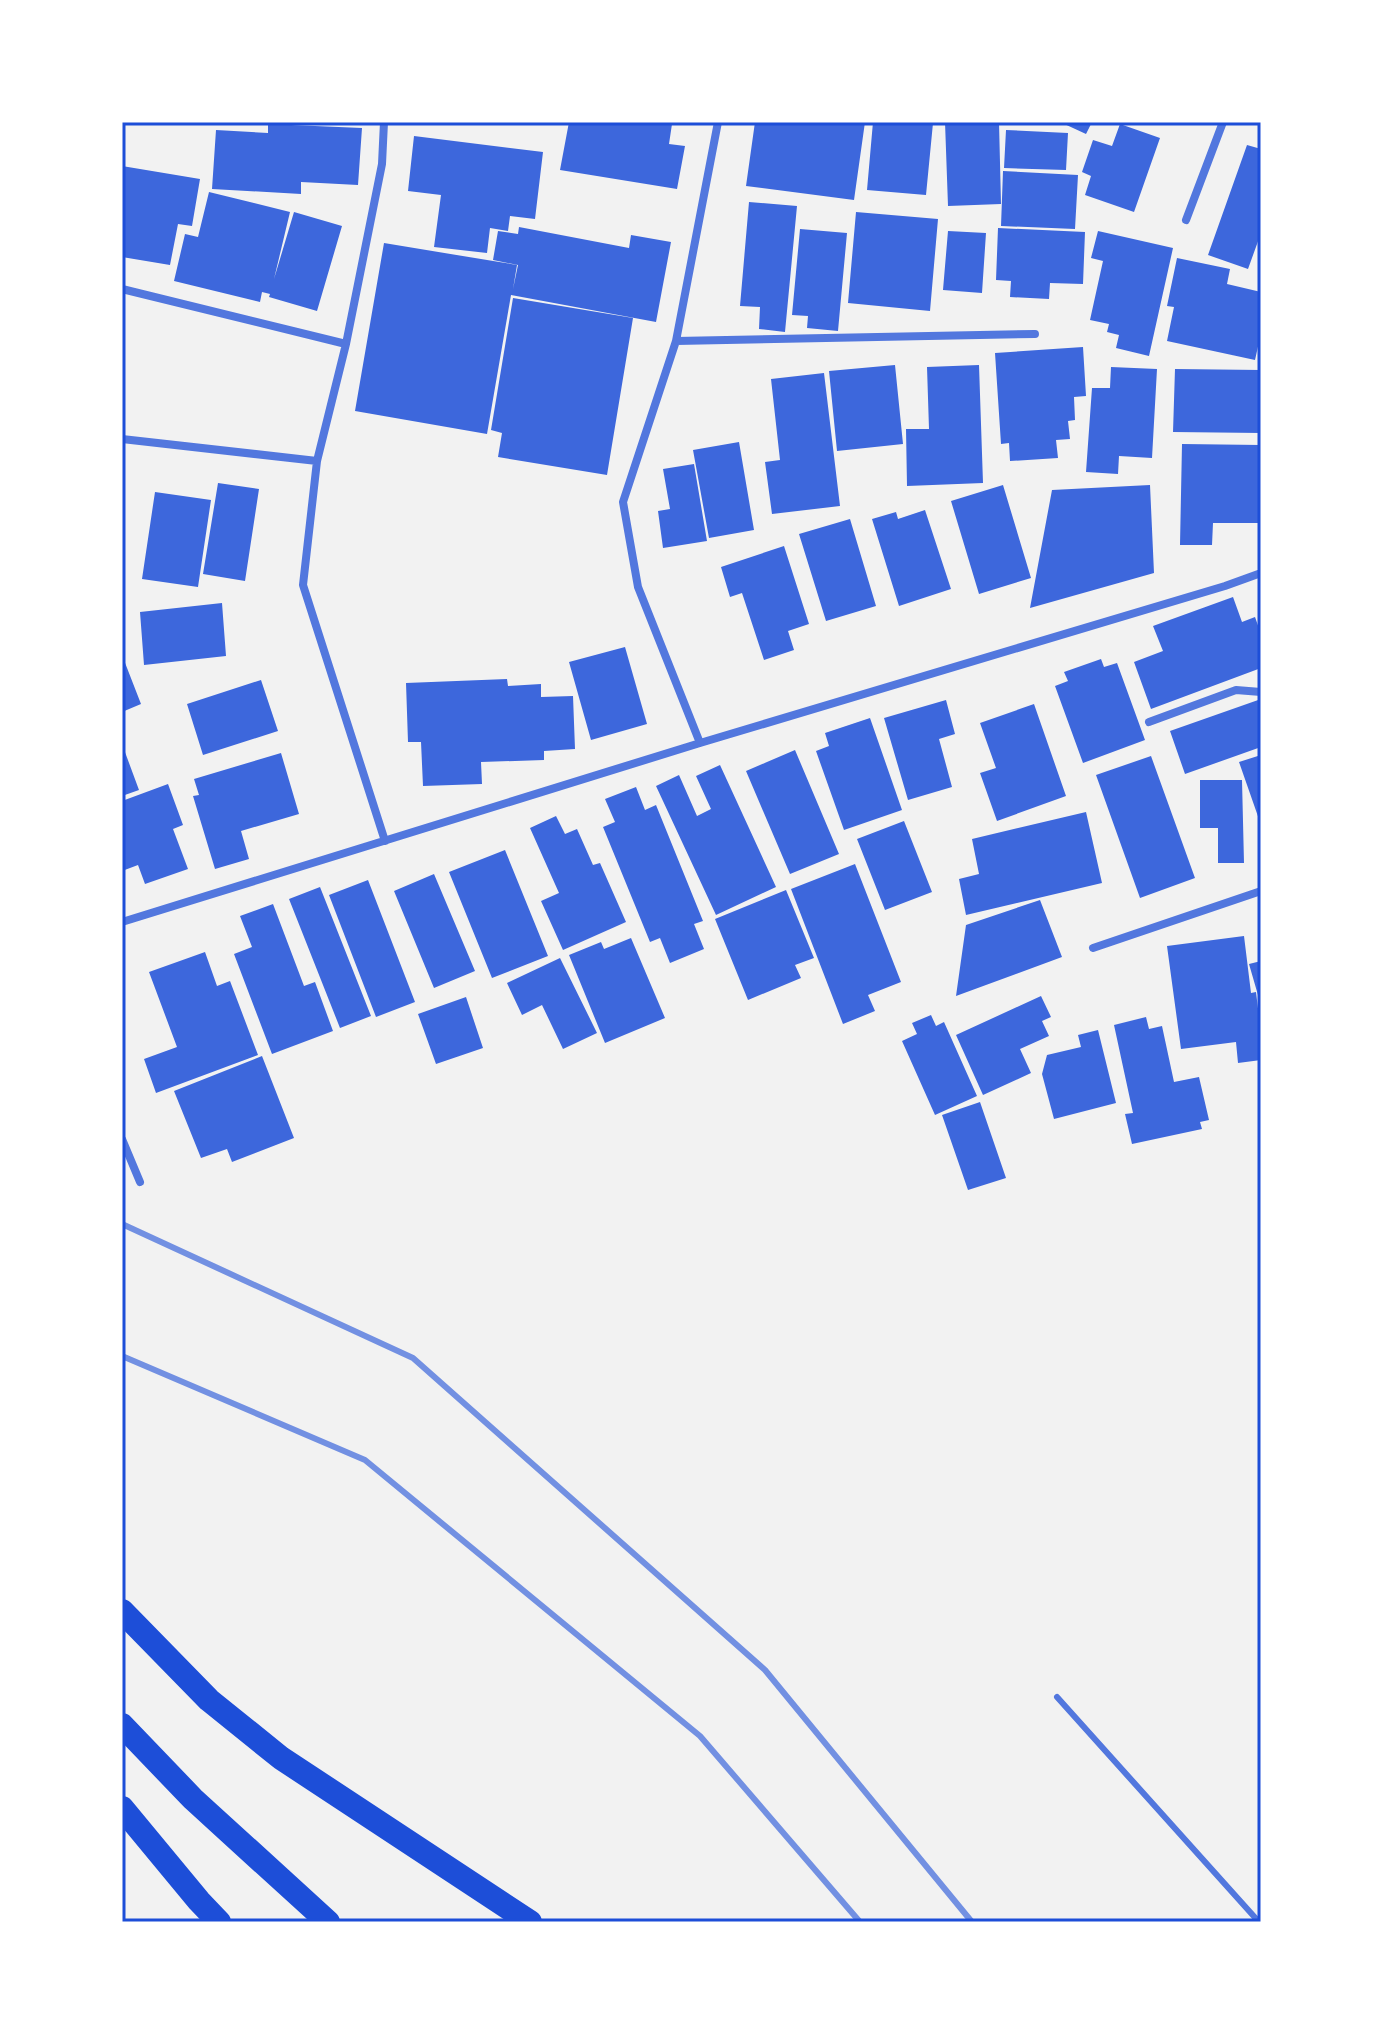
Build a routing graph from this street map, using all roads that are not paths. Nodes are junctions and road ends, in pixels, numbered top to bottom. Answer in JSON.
{"nodes":[{"id":1,"x":384,"y":122,"type":"edge"},
{"id":2,"x":718,"y":122,"type":"edge"},
{"id":3,"x":1223,"y":122,"type":"edge"},
{"id":4,"x":1186,"y":220,"type":"dead end"},
{"id":5,"x":122,"y":289,"type":"edge"},
{"id":6,"x":1035,"y":334,"type":"dead end"},
{"id":7,"x":676,"y":341,"type":"junction"},
{"id":8,"x":346,"y":344,"type":"junction"},
{"id":9,"x":122,"y":439,"type":"edge"},
{"id":10,"x":317,"y":461,"type":"junction"},
{"id":11,"x":1261,"y":573,"type":"edge"},
{"id":12,"x":1261,"y":692,"type":"edge"},
{"id":13,"x":1149,"y":722,"type":"dead end"},
{"id":14,"x":700,"y":743,"type":"junction"},
{"id":15,"x":385,"y":841,"type":"junction"},
{"id":16,"x":1261,"y":891,"type":"edge"},
{"id":17,"x":122,"y":922,"type":"edge"},
{"id":18,"x":1093,"y":948,"type":"dead end"},
{"id":19,"x":122,"y":1139,"type":"edge"},
{"id":20,"x":140,"y":1182,"type":"dead end"},
{"id":21,"x":122,"y":1611,"type":"edge"},
{"id":22,"x":1057,"y":1697,"type":"dead end"},
{"id":23,"x":122,"y":1725,"type":"edge"},
{"id":24,"x":122,"y":1808,"type":"edge"},
{"id":25,"x":219,"y":1922,"type":"edge"},
{"id":26,"x":328,"y":1922,"type":"edge"},
{"id":27,"x":530,"y":1922,"type":"edge"},
{"id":28,"x":1259,"y":1922,"type":"edge"}],
"edges":[{"from":1,"to":8,"type":"street"},
{"from":2,"to":7,"type":"street"},
{"from":3,"to":4,"type":"street"},
{"from":5,"to":8,"type":"street"},
{"from":6,"to":7,"type":"street"},
{"from":7,"to":14,"type":"street"},
{"from":8,"to":10,"type":"street"},
{"from":9,"to":10,"type":"street"},
{"from":10,"to":15,"type":"street"},
{"from":11,"to":14,"type":"street"},
{"from":12,"to":13,"type":"street"},
{"from":14,"to":15,"type":"street"},
{"from":15,"to":17,"type":"street"},
{"from":16,"to":18,"type":"street"},
{"from":19,"to":20,"type":"street"},
{"from":21,"to":27,"type":"highway"},
{"from":22,"to":28,"type":"lane"},
{"from":23,"to":26,"type":"highway"},
{"from":24,"to":25,"type":"highway"}]}
